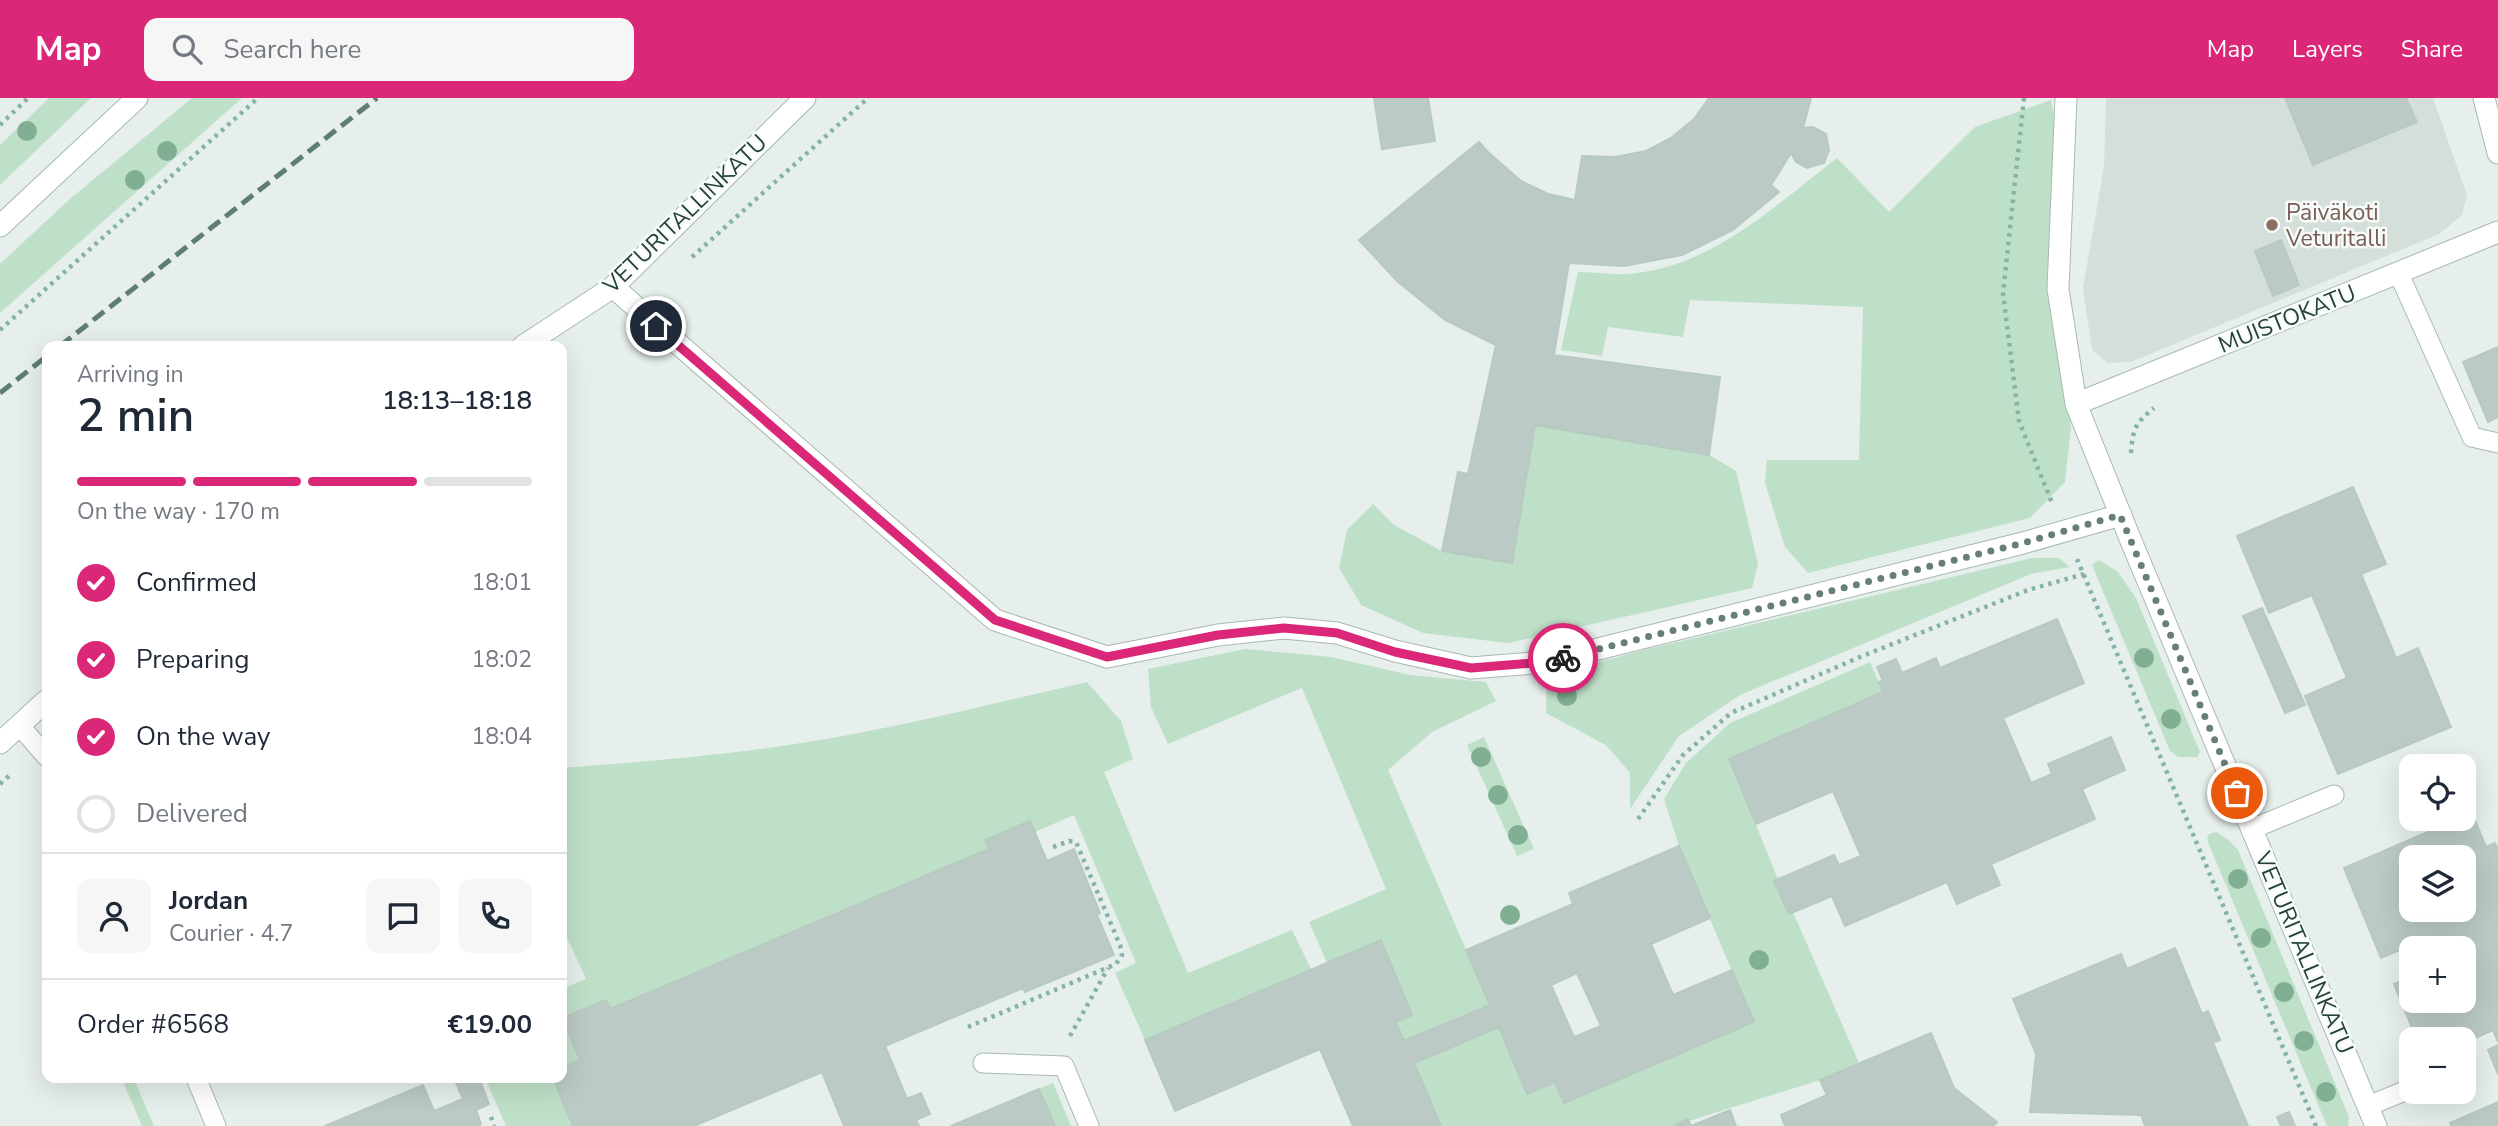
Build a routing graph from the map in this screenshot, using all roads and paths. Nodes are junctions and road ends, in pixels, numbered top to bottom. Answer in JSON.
{"nodes":[{"id":1,"x":28,"y":98,"type":"edge"},
{"id":2,"x":137,"y":98,"type":"edge"},
{"id":3,"x":258,"y":98,"type":"edge"},
{"id":4,"x":805,"y":98,"type":"edge"},
{"id":5,"x":2024,"y":98,"type":"edge"},
{"id":6,"x":2066,"y":98,"type":"edge"},
{"id":7,"x":2484,"y":98,"type":"edge"},
{"id":8,"x":0,"y":125,"type":"edge"},
{"id":9,"x":2498,"y":153,"type":"edge"},
{"id":10,"x":0,"y":226,"type":"edge"},
{"id":11,"x":2498,"y":232,"type":"edge"},
{"id":12,"x":2399,"y":274,"type":"junction"},
{"id":13,"x":613,"y":287,"type":"junction"},
{"id":14,"x":0,"y":330,"type":"edge"},
{"id":15,"x":531,"y":341,"type":"edge"},
{"id":16,"x":2076,"y":404,"type":"junction"},
{"id":17,"x":2159,"y":405,"type":"dead end"},
{"id":18,"x":2498,"y":443,"type":"edge"},
{"id":19,"x":2132,"y":461,"type":"dead end"},
{"id":20,"x":2120,"y":515,"type":"junction"},
{"id":21,"x":2064,"y":531,"type":"junction"},
{"id":22,"x":2084,"y":574,"type":"junction"},
{"id":23,"x":42,"y":704,"type":"edge"},
{"id":24,"x":19,"y":725,"type":"junction"},
{"id":25,"x":0,"y":743,"type":"edge"},
{"id":26,"x":42,"y":751,"type":"edge"},
{"id":27,"x":2334,"y":795,"type":"dead end"},
{"id":28,"x":1638,"y":819,"type":"dead end"},
{"id":29,"x":2252,"y":829,"type":"junction"},
{"id":30,"x":1051,"y":848,"type":"dead end"},
{"id":31,"x":1108,"y":967,"type":"junction"},
{"id":32,"x":968,"y":1027,"type":"dead end"},
{"id":33,"x":983,"y":1063,"type":"dead end"},
{"id":34,"x":1053,"y":1066,"type":"junction"},
{"id":35,"x":198,"y":1083,"type":"edge"},
{"id":36,"x":2399,"y":1097,"type":"edge"},
{"id":37,"x":2372,"y":1116,"type":"edge"},
{"id":38,"x":491,"y":1117,"type":"dead end"},
{"id":39,"x":216,"y":1126,"type":"edge"},
{"id":40,"x":495,"y":1126,"type":"edge"},
{"id":41,"x":1089,"y":1126,"type":"edge"},
{"id":42,"x":2316,"y":1126,"type":"edge"}],
"edges":[{"from":1,"to":8,"type":"path"},
{"from":2,"to":10,"type":"street"},
{"from":3,"to":14,"type":"path"},
{"from":4,"to":13,"type":"street","name":"VETURITALLINKATU"},
{"from":5,"to":21,"type":"path"},
{"from":6,"to":16,"type":"street","name":"VETURITALLINKATU"},
{"from":7,"to":9,"type":"street"},
{"from":11,"to":12,"type":"street","name":"MUISTOKATU"},
{"from":12,"to":16,"type":"street","name":"MUISTOKATU"},
{"from":12,"to":18,"type":"lane"},
{"from":13,"to":15,"type":"street","name":"VETURITALLINKATU"},
{"from":13,"to":21,"type":"street"},
{"from":16,"to":20,"type":"street","name":"VETURITALLINKATU"},
{"from":17,"to":19,"type":"path"},
{"from":20,"to":21,"type":"street"},
{"from":20,"to":29,"type":"street","name":"VETURITALLINKATU"},
{"from":21,"to":22,"type":"path"},
{"from":22,"to":28,"type":"path"},
{"from":22,"to":42,"type":"path"},
{"from":23,"to":24,"type":"street"},
{"from":24,"to":25,"type":"street"},
{"from":24,"to":26,"type":"lane"},
{"from":27,"to":29,"type":"lane"},
{"from":29,"to":37,"type":"street","name":"VETURITALLINKATU"},
{"from":30,"to":31,"type":"path"},
{"from":31,"to":32,"type":"path"},
{"from":31,"to":34,"type":"path"},
{"from":33,"to":34,"type":"lane"},
{"from":34,"to":41,"type":"lane"},
{"from":35,"to":39,"type":"lane"},
{"from":36,"to":37,"type":"lane"},
{"from":38,"to":40,"type":"path"}]}
